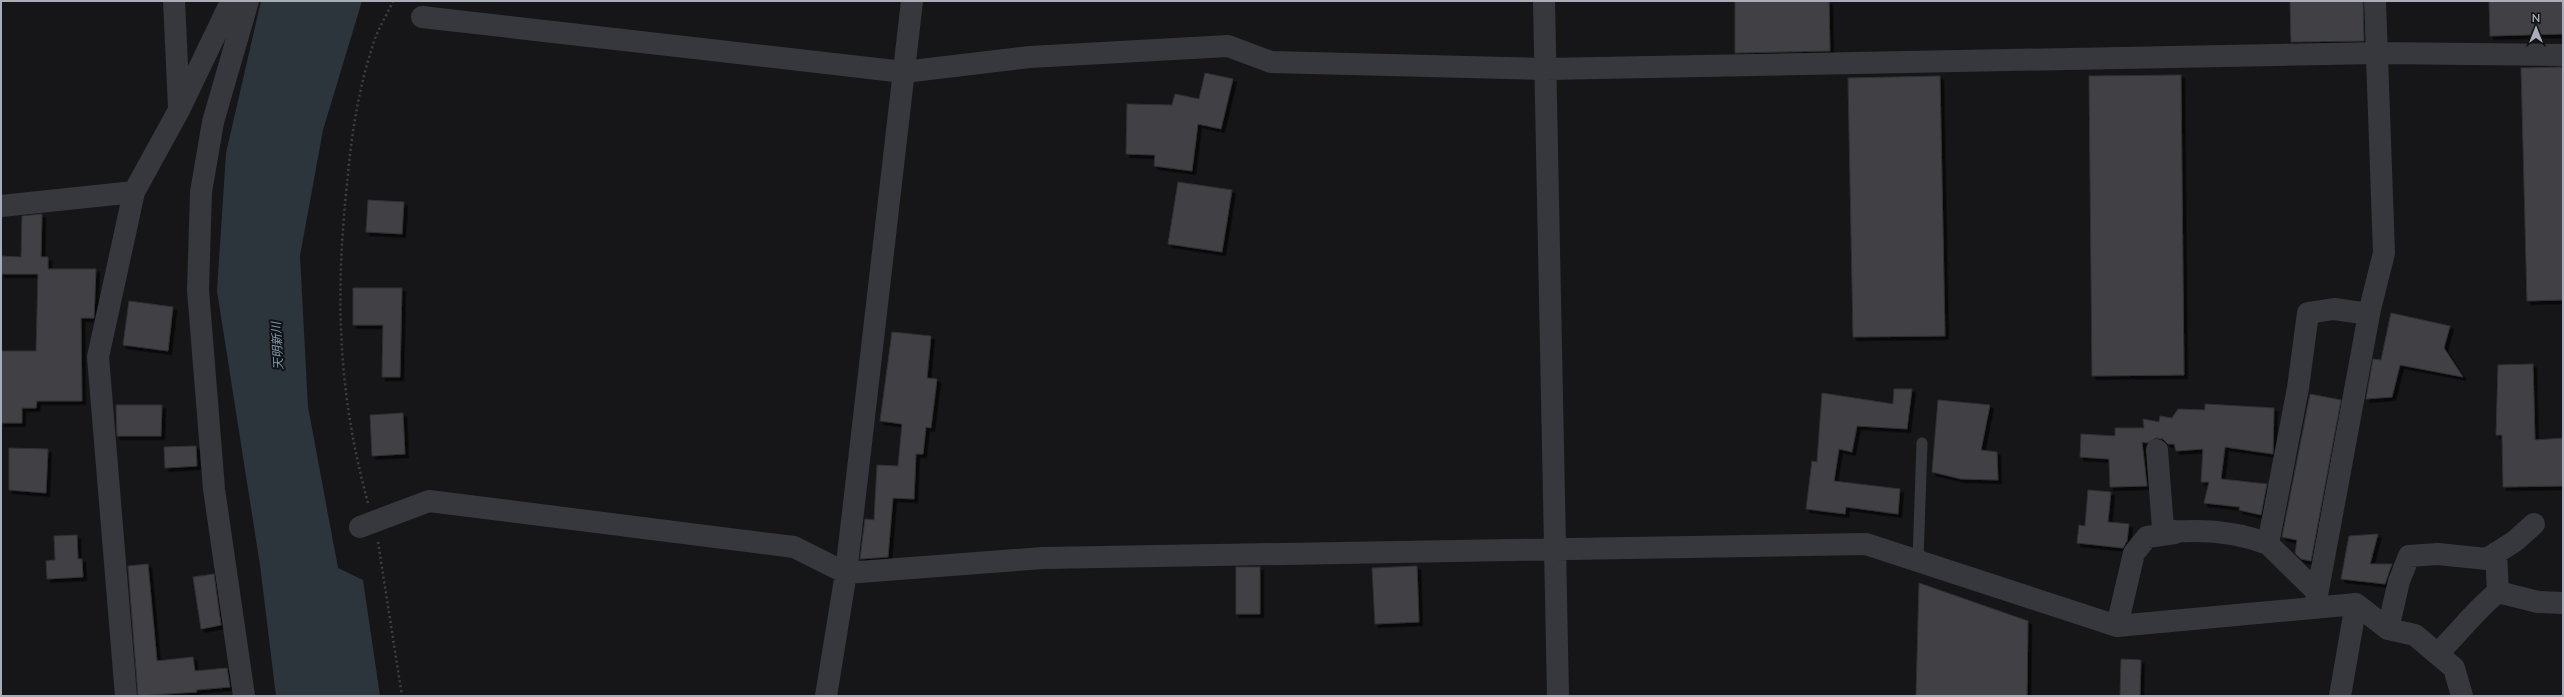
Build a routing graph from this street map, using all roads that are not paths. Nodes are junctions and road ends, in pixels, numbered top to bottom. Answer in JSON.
{"nodes":[{"id":1,"x":174,"y":1,"type":"edge"},
{"id":2,"x":237,"y":1,"type":"edge"},
{"id":3,"x":248,"y":1,"type":"edge"},
{"id":4,"x":912,"y":1,"type":"edge"},
{"id":5,"x":1544,"y":1,"type":"edge"},
{"id":6,"x":2375,"y":1,"type":"edge"},
{"id":7,"x":422,"y":17,"type":"dead end"},
{"id":8,"x":2376,"y":54,"type":"junction"},
{"id":9,"x":2563,"y":55,"type":"edge"},
{"id":10,"x":1546,"y":68,"type":"junction"},
{"id":11,"x":904,"y":72,"type":"junction"},
{"id":12,"x":179,"y":110,"type":"junction"},
{"id":13,"x":134,"y":192,"type":"junction"},
{"id":14,"x":1,"y":206,"type":"edge"},
{"id":15,"x":2369,"y":314,"type":"junction"},
{"id":16,"x":1922,"y":443,"type":"dead end"},
{"id":17,"x":2157,"y":450,"type":"dead end"},
{"id":18,"x":367,"y":524,"type":"road end"},
{"id":19,"x":2534,"y":524,"type":"dead end"},
{"id":20,"x":2175,"y":533,"type":"junction"},
{"id":21,"x":2268,"y":544,"type":"junction"},
{"id":22,"x":1556,"y":549,"type":"junction"},
{"id":23,"x":2496,"y":553,"type":"junction"},
{"id":24,"x":1918,"y":560,"type":"junction"},
{"id":25,"x":846,"y":573,"type":"junction"},
{"id":26,"x":2498,"y":592,"type":"junction"},
{"id":27,"x":2316,"y":599,"type":"junction"},
{"id":28,"x":2563,"y":603,"type":"edge"},
{"id":29,"x":2356,"y":604,"type":"junction"},
{"id":30,"x":2116,"y":626,"type":"junction"},
{"id":31,"x":2388,"y":629,"type":"junction"},
{"id":32,"x":2437,"y":654,"type":"junction"},
{"id":33,"x":126,"y":696,"type":"edge"},
{"id":34,"x":244,"y":696,"type":"edge"},
{"id":35,"x":826,"y":696,"type":"edge"},
{"id":36,"x":1558,"y":696,"type":"edge"},
{"id":37,"x":2340,"y":696,"type":"edge"},
{"id":38,"x":2462,"y":696,"type":"edge"}],
"edges":[{"from":1,"to":12,"type":"street"},
{"from":2,"to":12,"type":"street"},
{"from":3,"to":34,"type":"street"},
{"from":4,"to":11,"type":"street"},
{"from":5,"to":10,"type":"street"},
{"from":6,"to":8,"type":"street"},
{"from":7,"to":11,"type":"street"},
{"from":8,"to":9,"type":"street"},
{"from":8,"to":10,"type":"street"},
{"from":8,"to":15,"type":"street"},
{"from":10,"to":11,"type":"street"},
{"from":10,"to":22,"type":"street"},
{"from":11,"to":25,"type":"street"},
{"from":12,"to":13,"type":"street"},
{"from":13,"to":14,"type":"street"},
{"from":13,"to":33,"type":"street"},
{"from":15,"to":21,"type":"street"},
{"from":15,"to":27,"type":"street"},
{"from":16,"to":24,"type":"lane"},
{"from":17,"to":20,"type":"street"},
{"from":18,"to":25,"type":"street"},
{"from":19,"to":23,"type":"street"},
{"from":20,"to":21,"type":"street"},
{"from":20,"to":30,"type":"street"},
{"from":21,"to":27,"type":"street"},
{"from":22,"to":24,"type":"street"},
{"from":22,"to":25,"type":"street"},
{"from":22,"to":36,"type":"street"},
{"from":23,"to":26,"type":"street"},
{"from":23,"to":31,"type":"street"},
{"from":24,"to":30,"type":"street"},
{"from":25,"to":35,"type":"street"},
{"from":26,"to":28,"type":"street"},
{"from":26,"to":32,"type":"street"},
{"from":27,"to":29,"type":"street"},
{"from":27,"to":30,"type":"street"},
{"from":29,"to":31,"type":"street"},
{"from":29,"to":37,"type":"street"},
{"from":31,"to":32,"type":"street"},
{"from":32,"to":38,"type":"street"}]}
